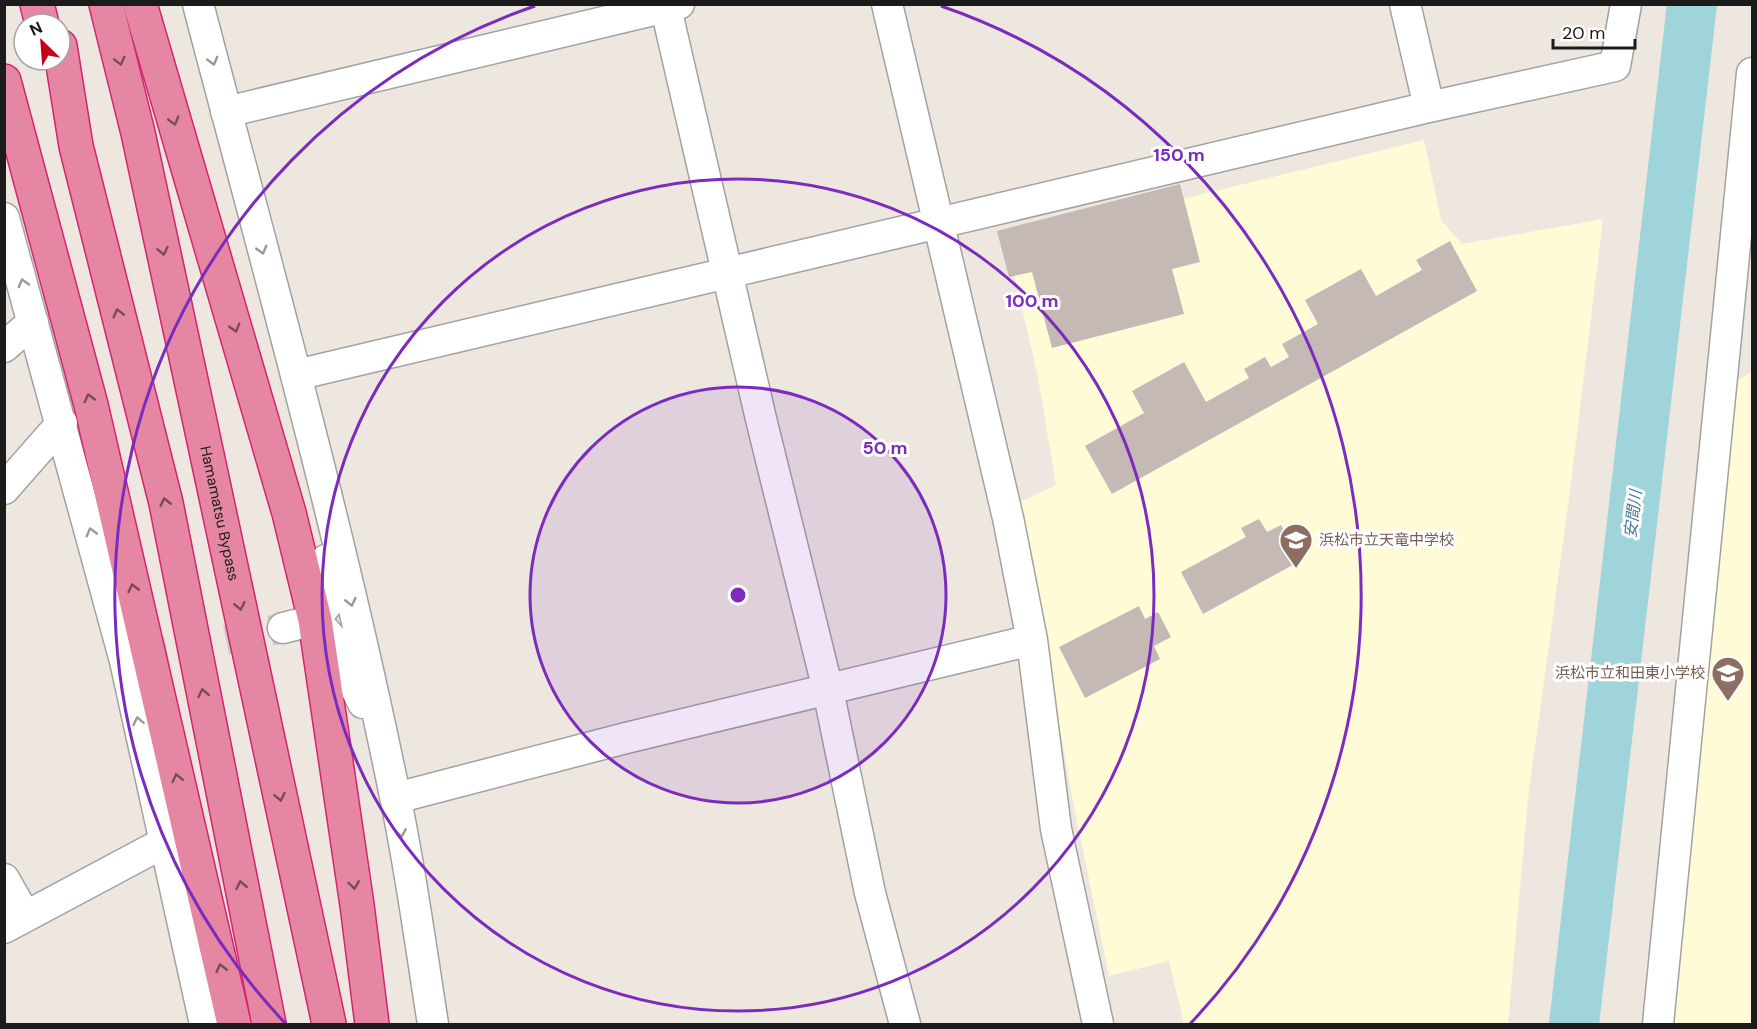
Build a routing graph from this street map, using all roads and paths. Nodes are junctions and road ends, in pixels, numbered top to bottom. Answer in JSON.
{"nodes":[{"id":1,"x":106,"y":4,"type":"edge"},
{"id":2,"x":140,"y":4,"type":"edge"},
{"id":3,"x":198,"y":4,"type":"edge"},
{"id":4,"x":886,"y":4,"type":"edge"},
{"id":5,"x":1405,"y":4,"type":"edge"},
{"id":6,"x":1626,"y":4,"type":"edge"},
{"id":7,"x":670,"y":6,"type":"edge"},
{"id":8,"x":55,"y":72,"type":"edge"},
{"id":9,"x":64,"y":72,"type":"edge"},
{"id":10,"x":1752,"y":74,"type":"edge"},
{"id":11,"x":4,"y":81,"type":"edge"},
{"id":12,"x":1429,"y":107,"type":"junction"},
{"id":13,"x":226,"y":112,"type":"junction"},
{"id":14,"x":76,"y":146,"type":"junction"},
{"id":15,"x":4,"y":218,"type":"edge"},
{"id":16,"x":939,"y":222,"type":"junction"},
{"id":17,"x":728,"y":272,"type":"junction"},
{"id":18,"x":33,"y":322,"type":"junction"},
{"id":19,"x":4,"y":346,"type":"edge"},
{"id":20,"x":296,"y":375,"type":"junction"},
{"id":21,"x":62,"y":423,"type":"junction"},
{"id":22,"x":318,"y":464,"type":"junction"},
{"id":23,"x":4,"y":489,"type":"edge"},
{"id":24,"x":315,"y":621,"type":"junction"},
{"id":25,"x":282,"y":628,"type":"tunnel mouth"},
{"id":26,"x":1032,"y":640,"type":"junction"},
{"id":27,"x":828,"y":690,"type":"junction"},
{"id":28,"x":384,"y":745,"type":"junction"},
{"id":29,"x":396,"y":798,"type":"junction"},
{"id":30,"x":165,"y":842,"type":"junction"},
{"id":31,"x":4,"y":879,"type":"edge"},
{"id":32,"x":15,"y":922,"type":"edge"},
{"id":33,"x":205,"y":1024,"type":"edge"},
{"id":34,"x":234,"y":1024,"type":"edge"},
{"id":35,"x":269,"y":1024,"type":"edge"},
{"id":36,"x":329,"y":1024,"type":"edge"},
{"id":37,"x":372,"y":1024,"type":"edge"},
{"id":38,"x":433,"y":1024,"type":"edge"},
{"id":39,"x":905,"y":1024,"type":"edge"},
{"id":40,"x":1098,"y":1024,"type":"edge"},
{"id":41,"x":1658,"y":1024,"type":"edge"}],
"edges":[{"from":1,"to":36,"type":"highway","name":"Hamamatsu Bypass","one_way":true},
{"from":2,"to":24,"type":"highway","one_way":true},
{"from":3,"to":13,"type":"street","one_way":true},
{"from":4,"to":16,"type":"street"},
{"from":5,"to":12,"type":"street"},
{"from":6,"to":12,"type":"street"},
{"from":7,"to":13,"type":"street"},
{"from":7,"to":17,"type":"street"},
{"from":8,"to":14,"type":"highway"},
{"from":9,"to":14,"type":"highway"},
{"from":10,"to":41,"type":"street"},
{"from":34,"to":11,"type":"highway","one_way":true},
{"from":12,"to":16,"type":"street"},
{"from":13,"to":20,"type":"street","one_way":true},
{"from":35,"to":14,"type":"highway","one_way":true},
{"from":18,"to":15,"type":"street","one_way":true},
{"from":16,"to":17,"type":"street"},
{"from":16,"to":26,"type":"street"},
{"from":17,"to":20,"type":"street"},
{"from":17,"to":27,"type":"street"},
{"from":18,"to":19,"type":"street"},
{"from":18,"to":21,"type":"street"},
{"from":20,"to":22,"type":"street"},
{"from":21,"to":23,"type":"street"},
{"from":30,"to":21,"type":"street","one_way":true},
{"from":22,"to":24,"type":"street"},
{"from":22,"to":28,"type":"street","one_way":true},
{"from":24,"to":25,"type":"street"},
{"from":24,"to":28,"type":"street"},
{"from":24,"to":37,"type":"highway","one_way":true},
{"from":26,"to":27,"type":"street"},
{"from":26,"to":40,"type":"street"},
{"from":27,"to":29,"type":"street"},
{"from":27,"to":39,"type":"street"},
{"from":28,"to":29,"type":"street"},
{"from":29,"to":38,"type":"street","one_way":true},
{"from":30,"to":32,"type":"street"},
{"from":30,"to":33,"type":"street"},
{"from":31,"to":32,"type":"street"}]}
